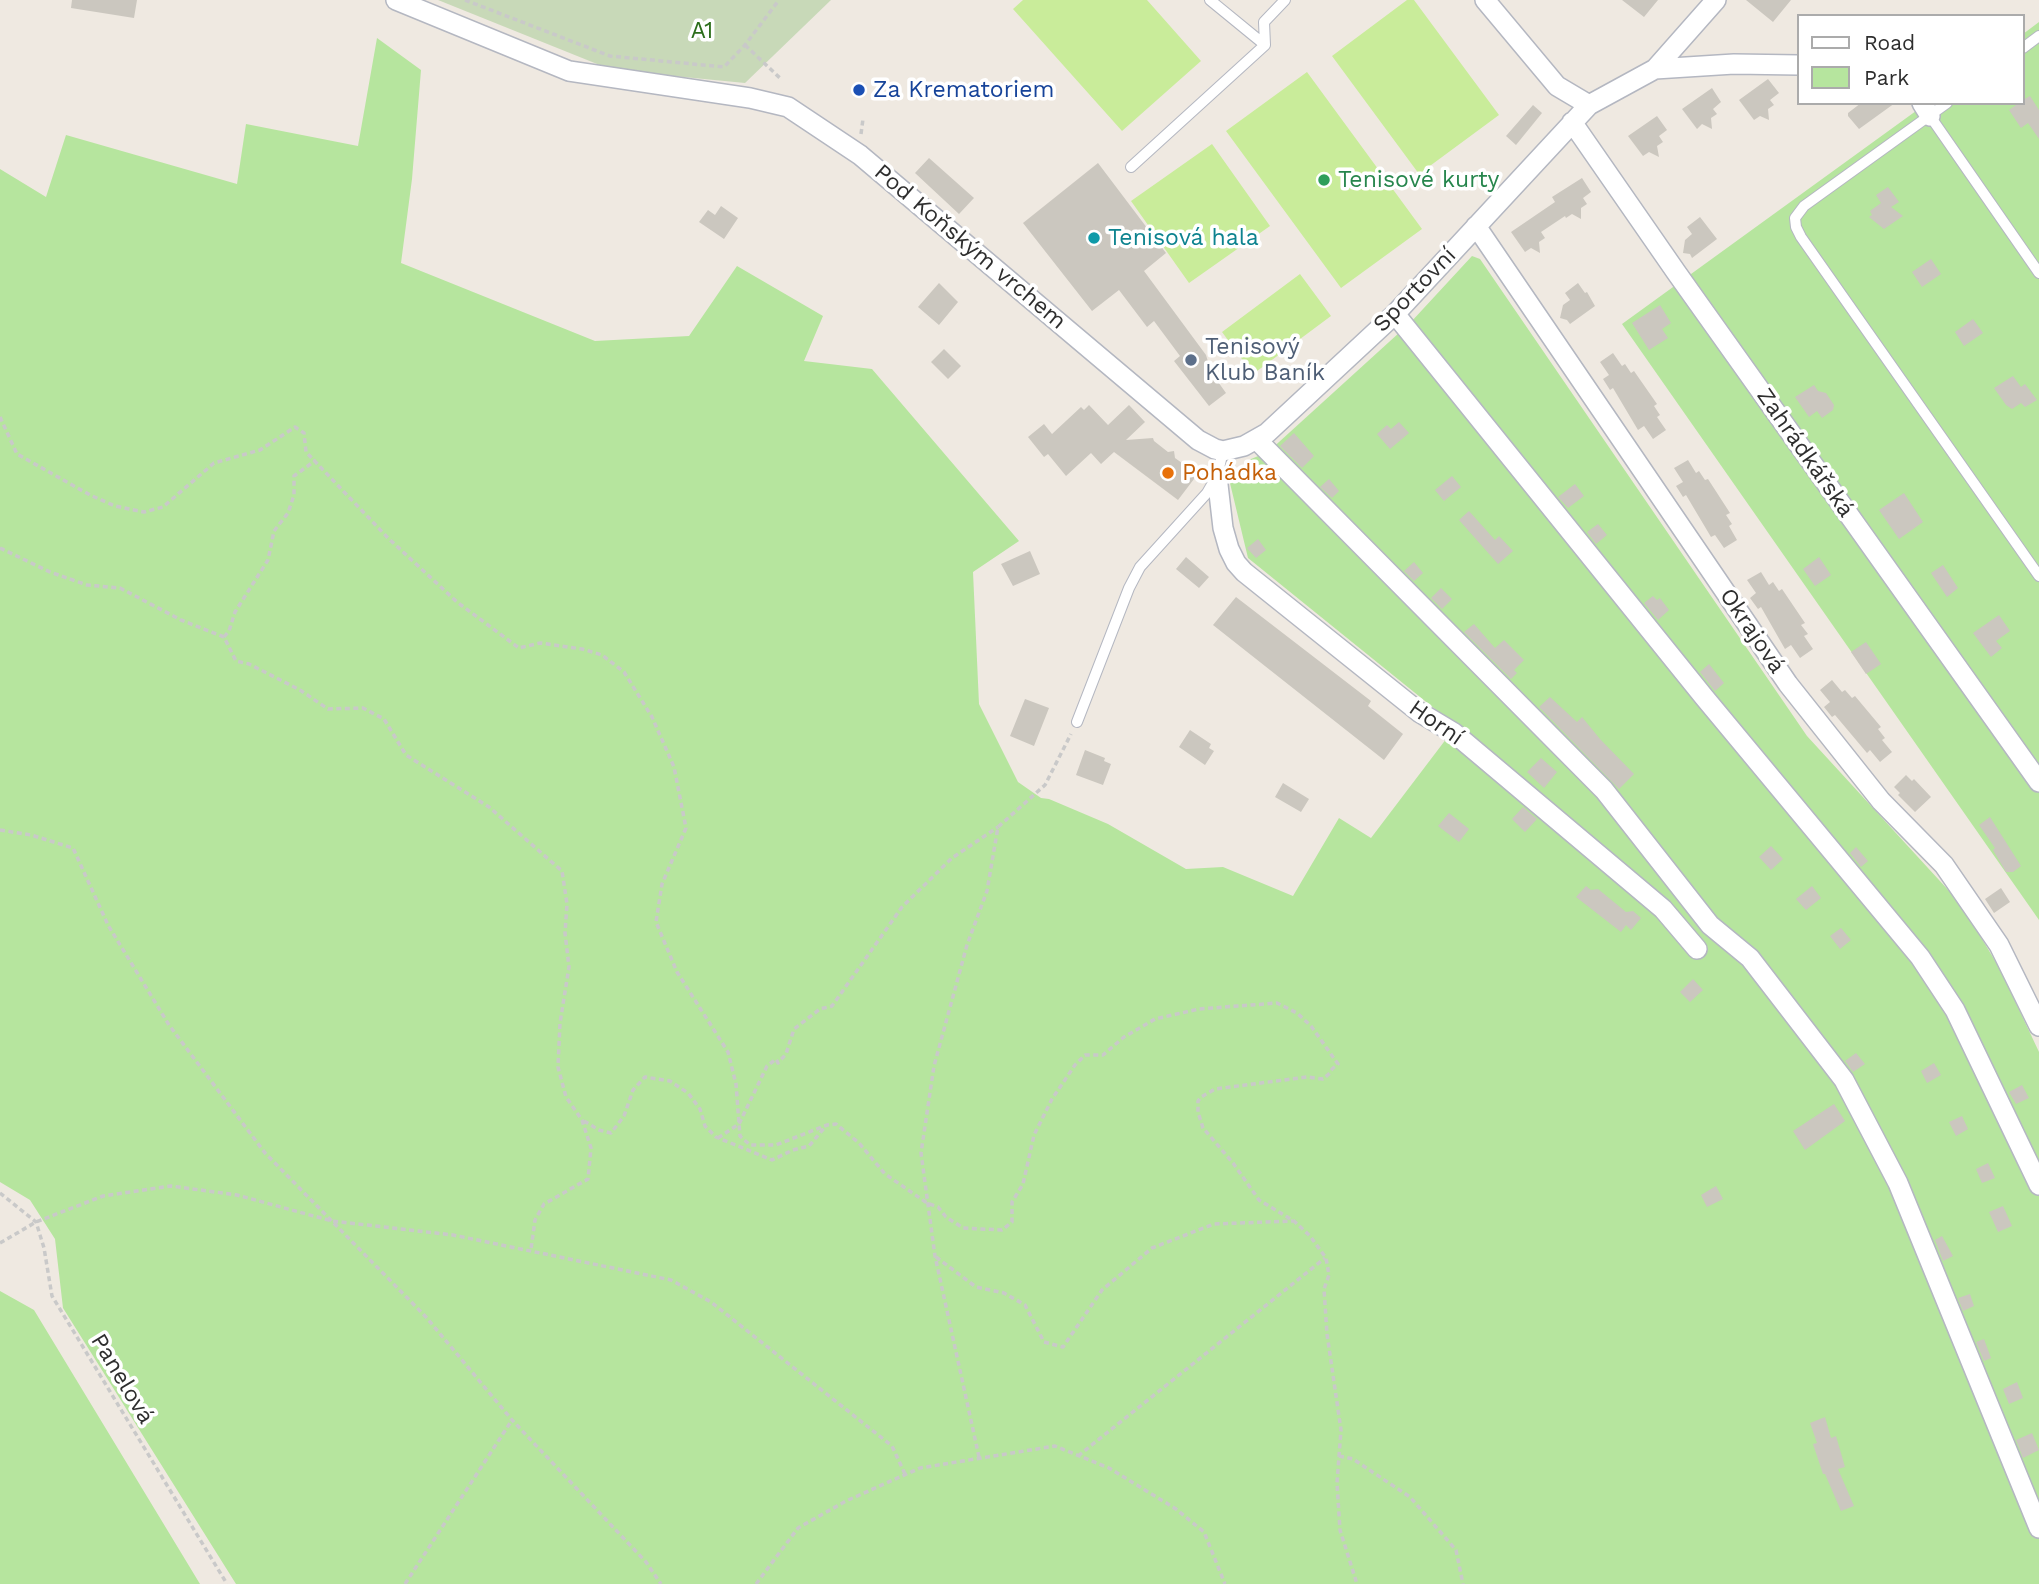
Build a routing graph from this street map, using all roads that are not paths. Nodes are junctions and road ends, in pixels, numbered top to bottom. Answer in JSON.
{"nodes":[{"id":1,"x":396,"y":0,"type":"edge"},
{"id":2,"x":1210,"y":0,"type":"edge"},
{"id":3,"x":1285,"y":0,"type":"edge"},
{"id":4,"x":1485,"y":0,"type":"edge"},
{"id":5,"x":1716,"y":0,"type":"edge"},
{"id":6,"x":1265,"y":45,"type":"junction"},
{"id":7,"x":1798,"y":65,"type":"edge"},
{"id":8,"x":1655,"y":69,"type":"junction"},
{"id":9,"x":1589,"y":105,"type":"junction"},
{"id":10,"x":1926,"y":110,"type":"edge"},
{"id":11,"x":1572,"y":122,"type":"junction"},
{"id":12,"x":1131,"y":167,"type":"dead end"},
{"id":13,"x":1476,"y":226,"type":"junction"},
{"id":14,"x":2039,"y":273,"type":"edge"},
{"id":15,"x":1395,"y":314,"type":"junction"},
{"id":16,"x":1257,"y":440,"type":"junction"},
{"id":17,"x":1223,"y":451,"type":"junction"},
{"id":18,"x":1217,"y":477,"type":"junction"},
{"id":19,"x":2039,"y":576,"type":"edge"},
{"id":20,"x":1077,"y":722,"type":"road end"},
{"id":21,"x":2039,"y":782,"type":"edge"},
{"id":22,"x":1697,"y":948,"type":"dead end"},
{"id":23,"x":2039,"y":1026,"type":"edge"},
{"id":24,"x":2039,"y":1185,"type":"edge"},
{"id":25,"x":2039,"y":1528,"type":"edge"}],
"edges":[{"from":1,"to":17,"type":"street","name":"Pod Koňským vrchem"},
{"from":2,"to":6,"type":"lane"},
{"from":3,"to":6,"type":"lane"},
{"from":4,"to":9,"type":"street"},
{"from":5,"to":8,"type":"street"},
{"from":6,"to":12,"type":"lane"},
{"from":7,"to":8,"type":"street","name":"Sportovní"},
{"from":8,"to":9,"type":"street","name":"Sportovní"},
{"from":9,"to":11,"type":"street","name":"Sportovní"},
{"from":10,"to":14,"type":"lane"},
{"from":10,"to":19,"type":"lane"},
{"from":11,"to":13,"type":"street","name":"Sportovní"},
{"from":11,"to":21,"type":"street","name":"Zahrádkářská"},
{"from":13,"to":15,"type":"street","name":"Sportovní"},
{"from":13,"to":23,"type":"street","name":"Okrajová"},
{"from":15,"to":16,"type":"street","name":"Sportovní"},
{"from":15,"to":24,"type":"street"},
{"from":16,"to":17,"type":"street","name":"Sportovní"},
{"from":16,"to":25,"type":"street"},
{"from":17,"to":18,"type":"lane"},
{"from":18,"to":20,"type":"lane"},
{"from":18,"to":22,"type":"street","name":"Horní"}]}
